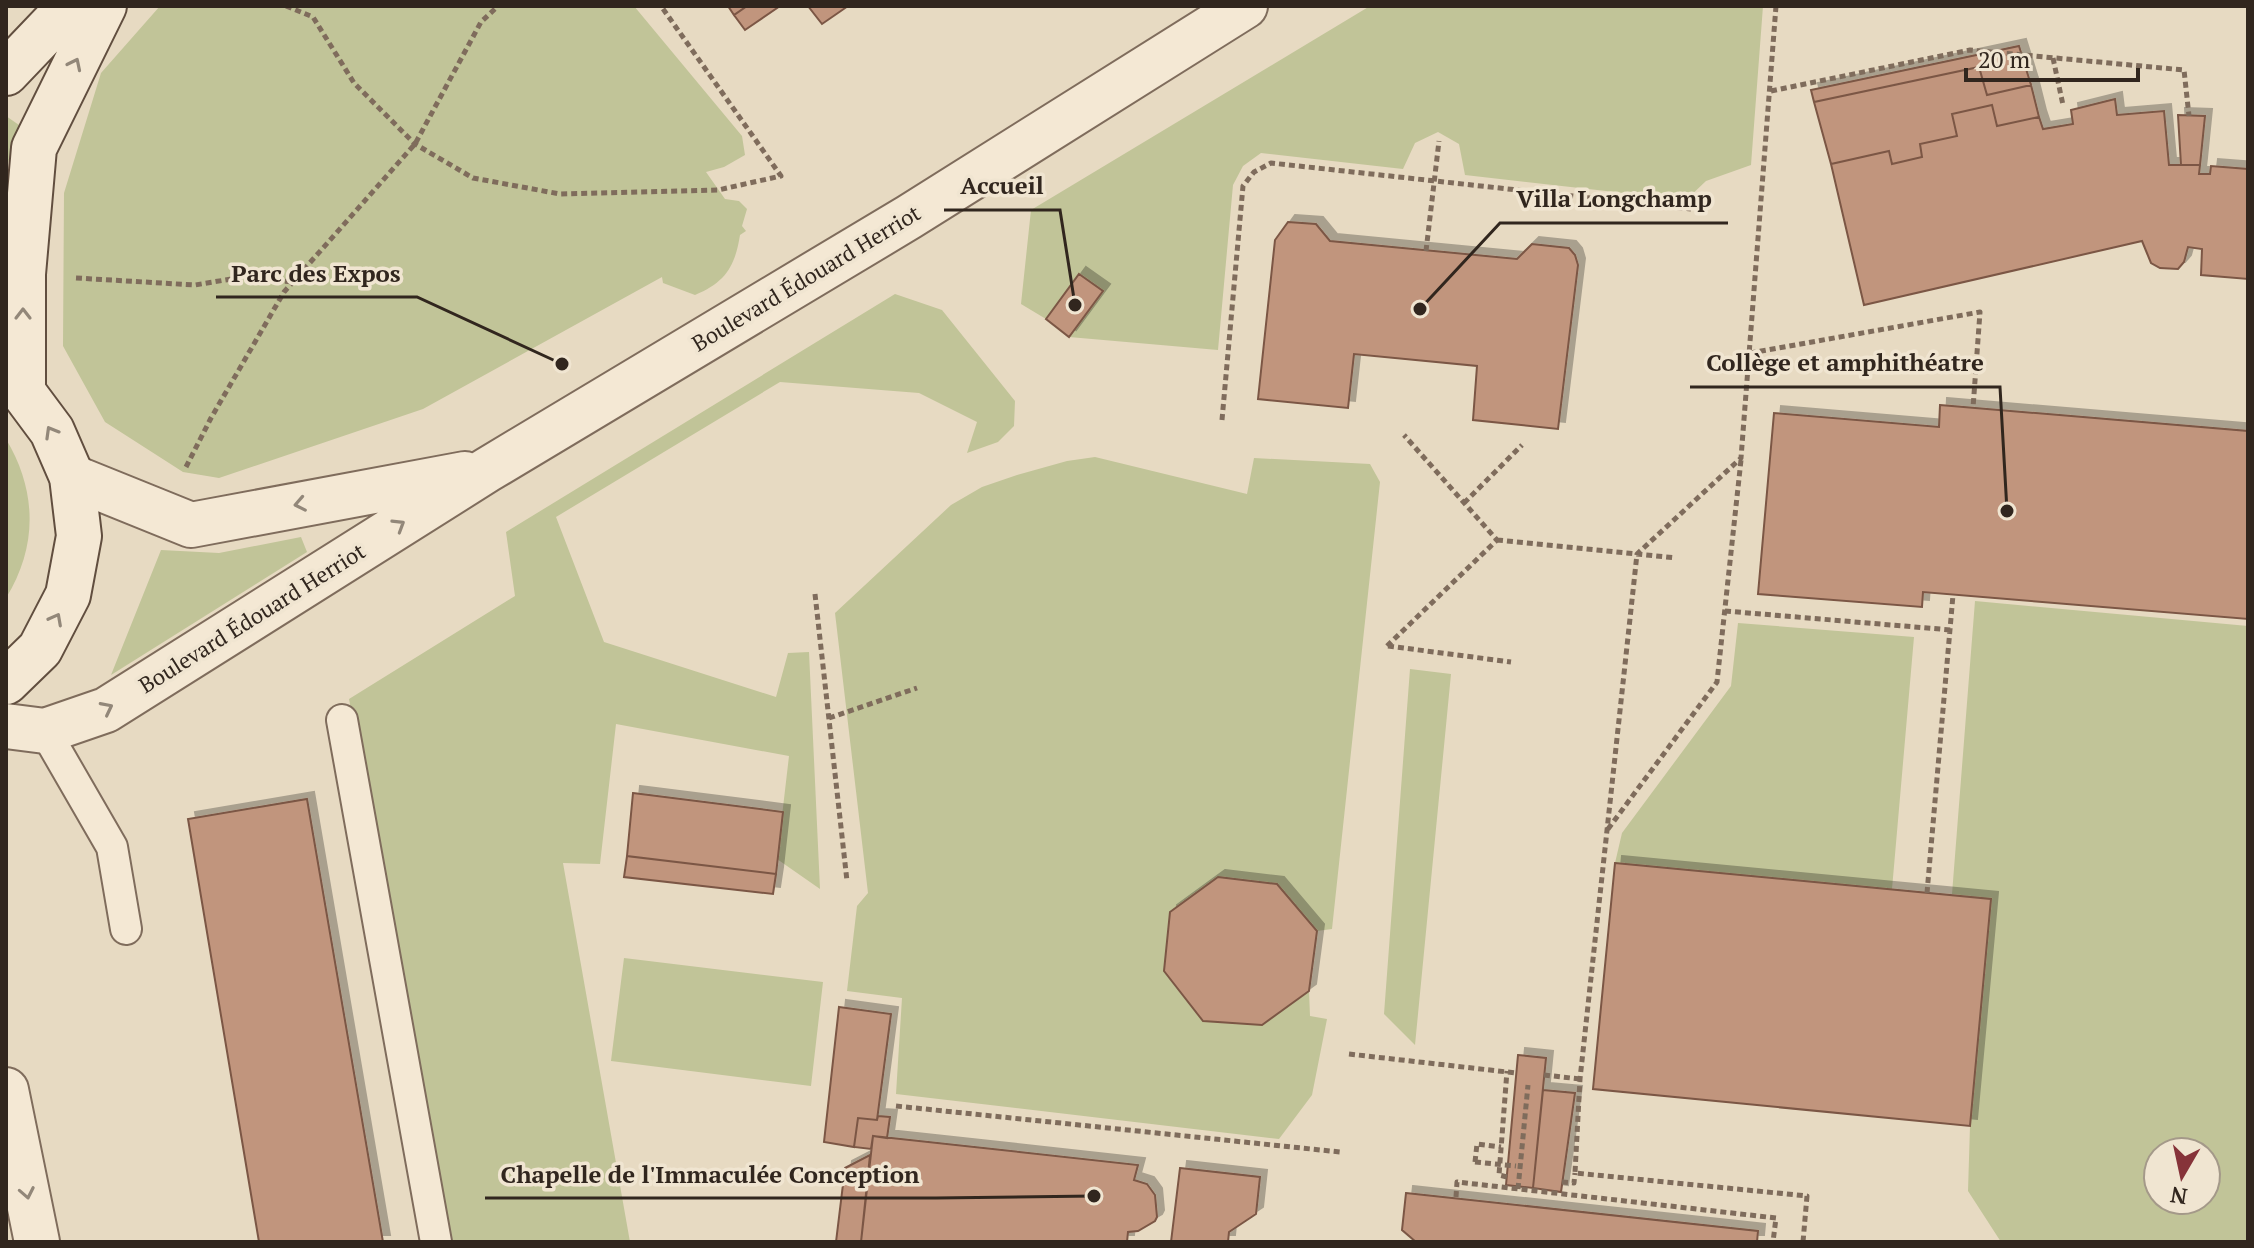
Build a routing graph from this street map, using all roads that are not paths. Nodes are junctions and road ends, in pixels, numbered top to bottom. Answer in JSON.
{"nodes":[{"id":1,"x":70,"y":6,"type":"edge"},
{"id":2,"x":104,"y":6,"type":"edge"},
{"id":3,"x":1245,"y":6,"type":"edge"},
{"id":4,"x":15,"y":58,"type":"edge"},
{"id":5,"x":14,"y":386,"type":"edge"},
{"id":6,"x":487,"y":470,"type":"junction"},
{"id":7,"x":72,"y":477,"type":"junction"},
{"id":8,"x":6,"y":682,"type":"edge"},
{"id":9,"x":342,"y":720,"type":"dead end"},
{"id":10,"x":26,"y":729,"type":"edge"},
{"id":11,"x":126,"y":929,"type":"dead end"},
{"id":12,"x":6,"y":1090,"type":"edge"},
{"id":13,"x":37,"y":1242,"type":"edge"},
{"id":14,"x":436,"y":1242,"type":"edge"}],
"edges":[{"from":1,"to":4,"type":"street"},
{"from":5,"to":2,"type":"street","one_way":true},
{"from":3,"to":6,"type":"street","name":"Boulevard Édouard Herriot"},
{"from":7,"to":5,"type":"street","one_way":true},
{"from":6,"to":7,"type":"street","name":"Boulevard Édouard Herriot","one_way":true},
{"from":10,"to":6,"type":"street","name":"Boulevard Édouard Herriot","one_way":true},
{"from":8,"to":7,"type":"street","one_way":true},
{"from":9,"to":14,"type":"lane"},
{"from":10,"to":11,"type":"lane"},
{"from":12,"to":13,"type":"street","one_way":true}]}
